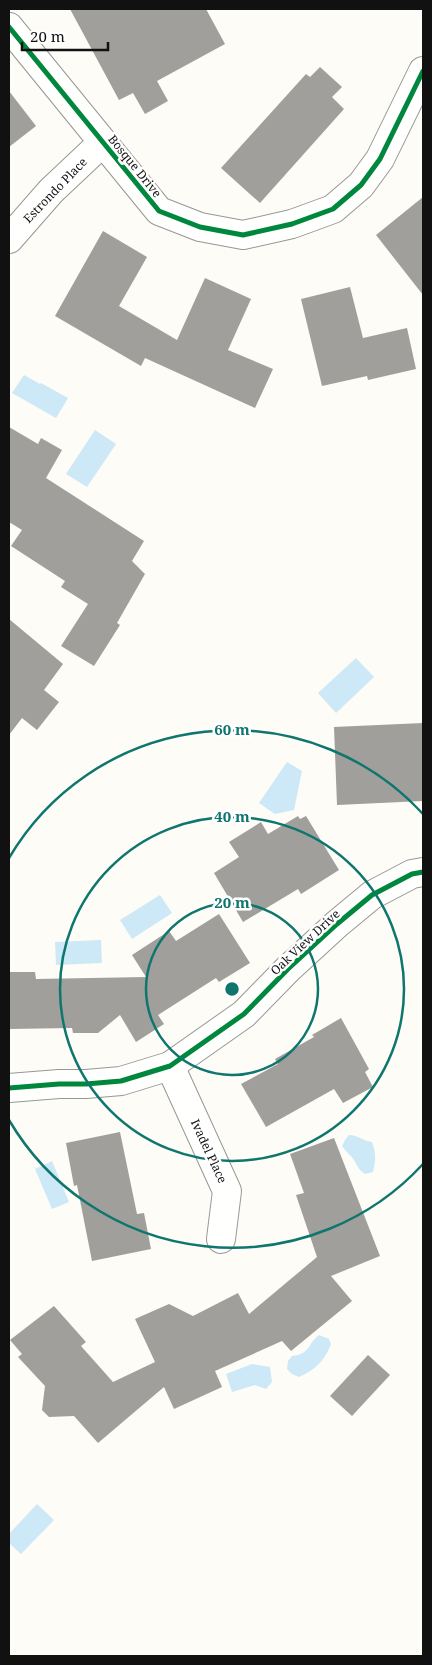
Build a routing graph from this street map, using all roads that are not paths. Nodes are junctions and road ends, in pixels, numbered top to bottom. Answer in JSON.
{"nodes":[{"id":1,"x":9,"y":27,"type":"edge"},
{"id":2,"x":423,"y":71,"type":"edge"},
{"id":3,"x":103,"y":142,"type":"junction"},
{"id":4,"x":9,"y":238,"type":"edge"},
{"id":5,"x":423,"y":872,"type":"edge"},
{"id":6,"x":170,"y":1066,"type":"junction"},
{"id":7,"x":9,"y":1088,"type":"edge"},
{"id":8,"x":221,"y":1239,"type":"dead end"}],
"edges":[{"from":1,"to":3,"type":"street","name":"Bosque Drive"},
{"from":2,"to":3,"type":"street","name":"Bosque Drive"},
{"from":3,"to":4,"type":"street","name":"Estrondo Place"},
{"from":5,"to":6,"type":"street","name":"Oak View Drive"},
{"from":6,"to":7,"type":"street","name":"Oak View Drive"},
{"from":6,"to":8,"type":"street","name":"Ivadel Place"}]}
